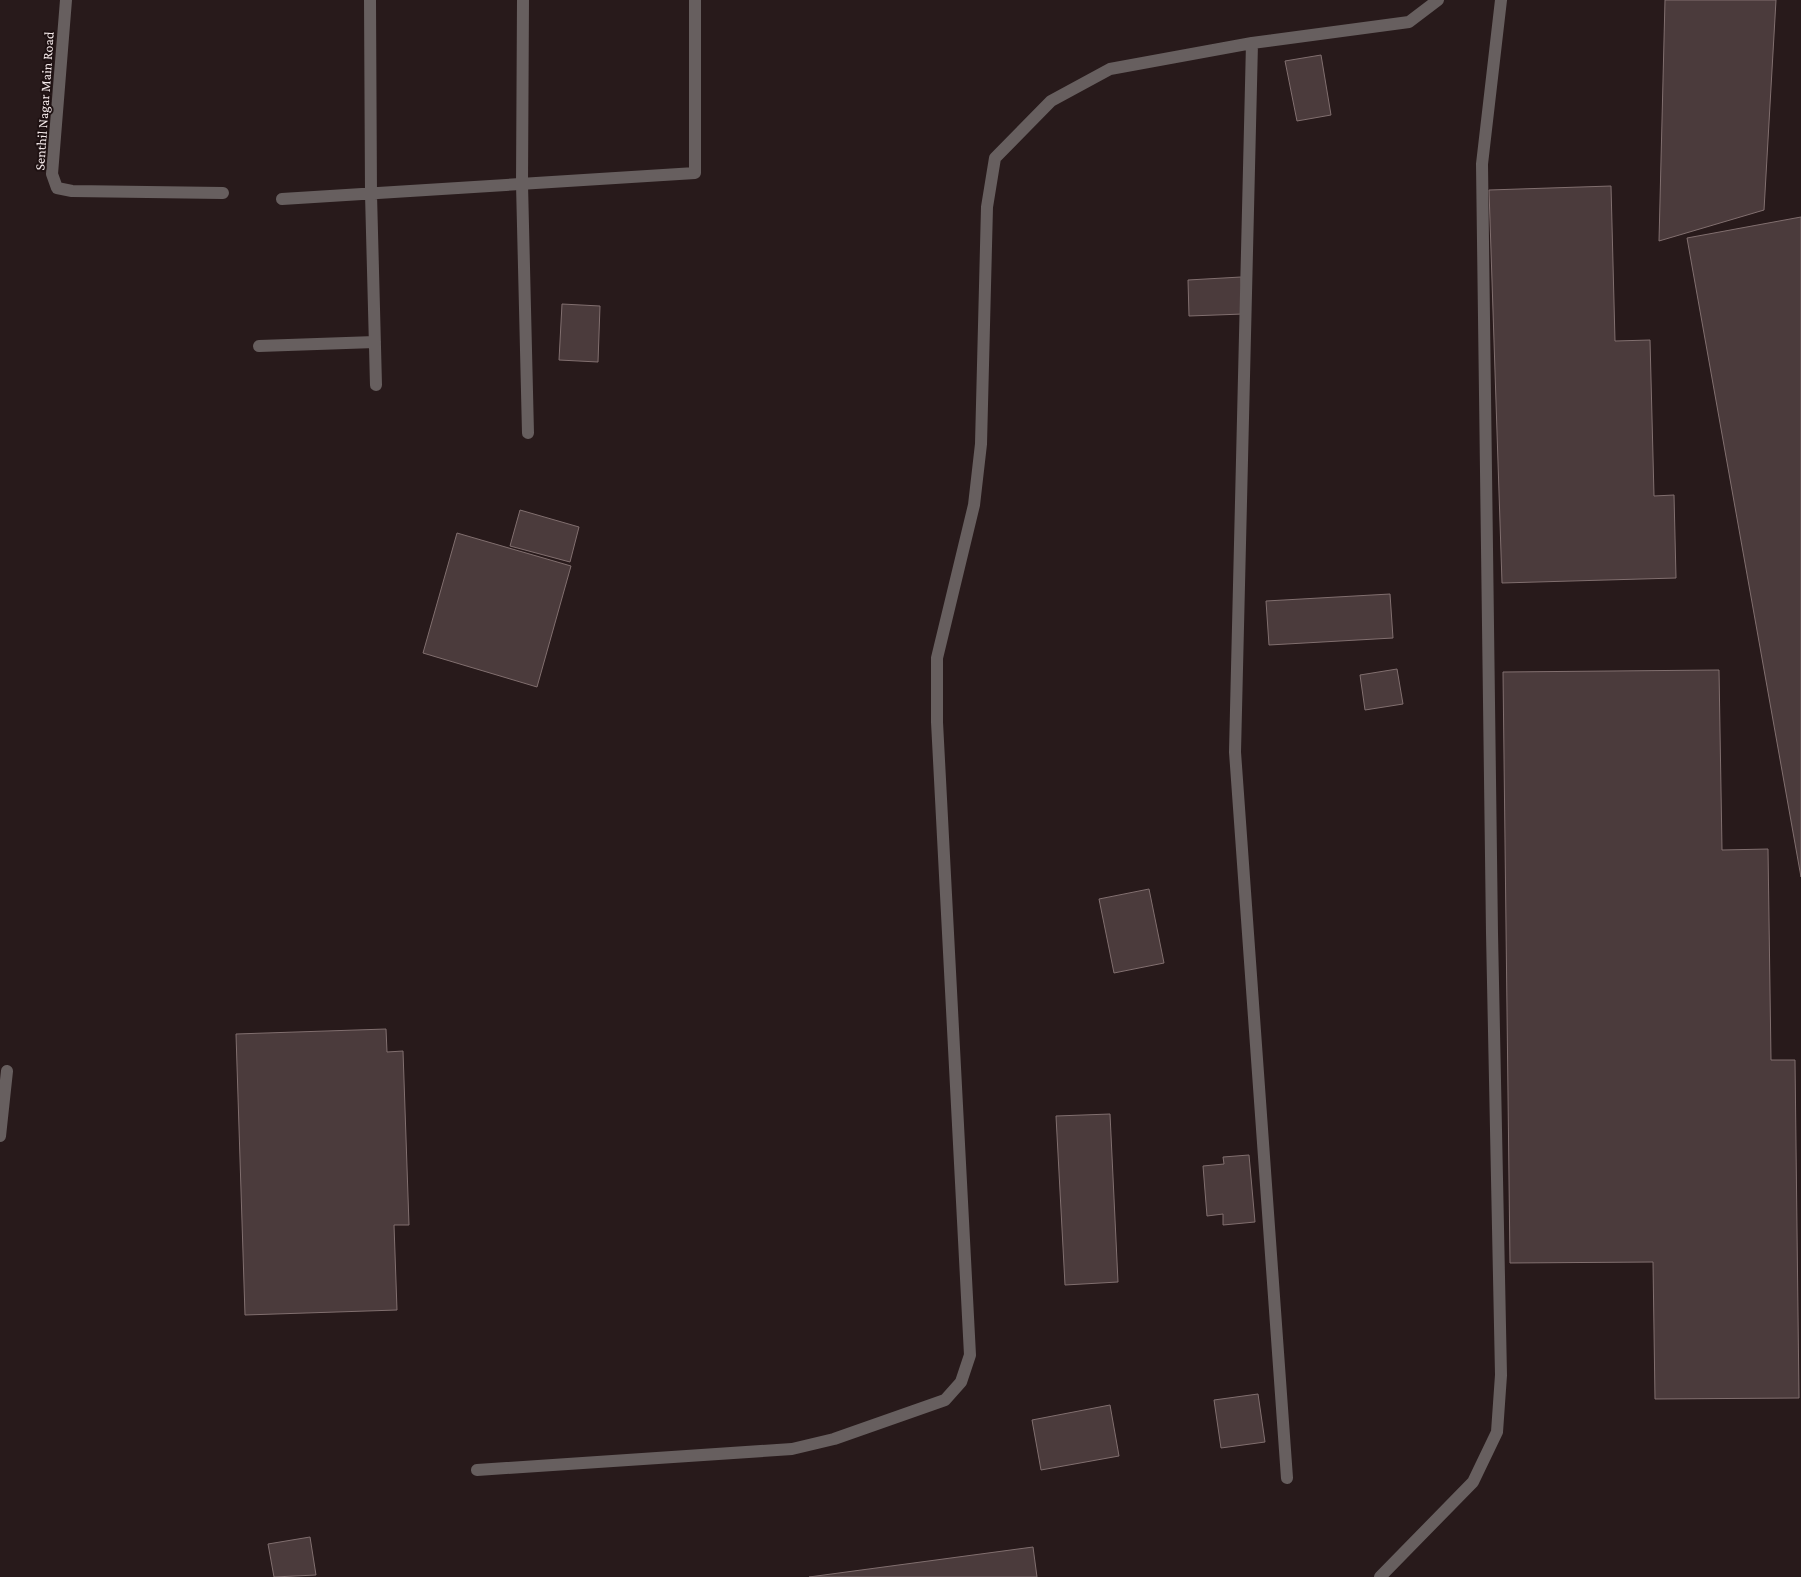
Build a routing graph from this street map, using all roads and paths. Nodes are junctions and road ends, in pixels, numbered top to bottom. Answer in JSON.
{"nodes":[{"id":1,"x":66,"y":0,"type":"edge"},
{"id":2,"x":370,"y":0,"type":"edge"},
{"id":3,"x":522,"y":0,"type":"edge"},
{"id":4,"x":695,"y":0,"type":"edge"},
{"id":5,"x":1438,"y":0,"type":"edge"},
{"id":6,"x":1501,"y":0,"type":"edge"},
{"id":7,"x":1252,"y":43,"type":"junction"},
{"id":8,"x":522,"y":184,"type":"junction"},
{"id":9,"x":223,"y":193,"type":"dead end"},
{"id":10,"x":371,"y":194,"type":"junction"},
{"id":11,"x":282,"y":200,"type":"dead end"},
{"id":12,"x":375,"y":342,"type":"junction"},
{"id":13,"x":259,"y":346,"type":"dead end"},
{"id":14,"x":376,"y":385,"type":"dead end"},
{"id":15,"x":528,"y":433,"type":"dead end"},
{"id":16,"x":7,"y":1071,"type":"dead end"},
{"id":17,"x":0,"y":1136,"type":"edge"},
{"id":18,"x":477,"y":1470,"type":"dead end"},
{"id":19,"x":1287,"y":1478,"type":"dead end"},
{"id":20,"x":1380,"y":1577,"type":"edge"}],
"edges":[{"from":1,"to":9,"type":"street","name":"Senthil Nagar Main Road"},
{"from":2,"to":10,"type":"street"},
{"from":3,"to":8,"type":"street"},
{"from":4,"to":8,"type":"street"},
{"from":5,"to":7,"type":"street"},
{"from":6,"to":20,"type":"street"},
{"from":7,"to":18,"type":"street"},
{"from":7,"to":19,"type":"street"},
{"from":8,"to":10,"type":"street"},
{"from":8,"to":15,"type":"street"},
{"from":10,"to":11,"type":"street"},
{"from":10,"to":12,"type":"street"},
{"from":12,"to":13,"type":"street"},
{"from":12,"to":14,"type":"street"},
{"from":16,"to":17,"type":"street"}]}
